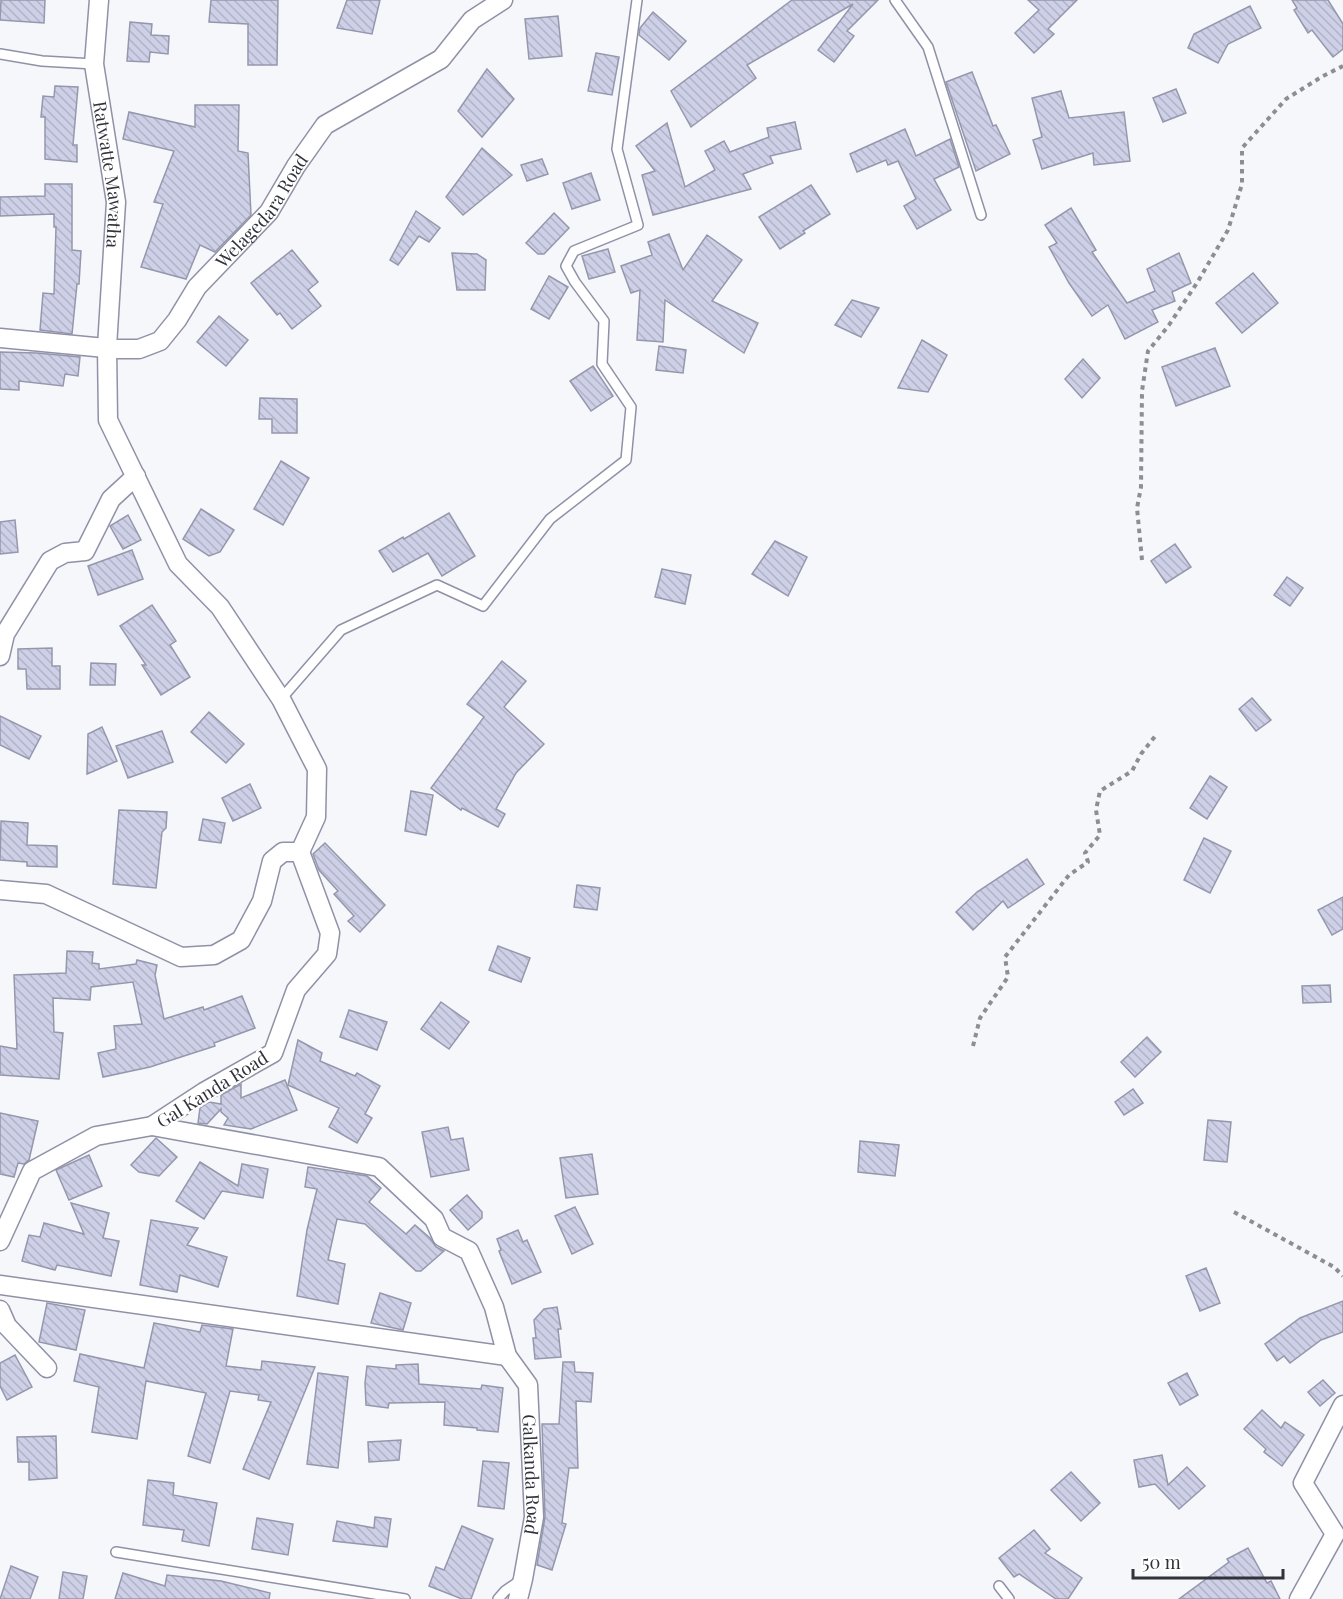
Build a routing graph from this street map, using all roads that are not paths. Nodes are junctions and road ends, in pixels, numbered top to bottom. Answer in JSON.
{"nodes":[{"id":1,"x":99,"y":0,"type":"edge"},
{"id":2,"x":503,"y":0,"type":"edge"},
{"id":3,"x":637,"y":0,"type":"edge"},
{"id":4,"x":895,"y":0,"type":"edge"},
{"id":5,"x":0,"y":54,"type":"edge"},
{"id":6,"x":94,"y":64,"type":"junction"},
{"id":7,"x":981,"y":215,"type":"dead end"},
{"id":8,"x":0,"y":338,"type":"edge"},
{"id":9,"x":107,"y":347,"type":"junction"},
{"id":10,"x":136,"y":476,"type":"junction"},
{"id":11,"x":0,"y":656,"type":"edge"},
{"id":12,"x":281,"y":699,"type":"junction"},
{"id":13,"x":300,"y":852,"type":"junction"},
{"id":14,"x":0,"y":890,"type":"edge"},
{"id":15,"x":46,"y":894,"type":"junction"},
{"id":16,"x":0,"y":901,"type":"edge"},
{"id":17,"x":152,"y":1126,"type":"junction"},
{"id":18,"x":0,"y":1241,"type":"edge"},
{"id":19,"x":0,"y":1285,"type":"edge"},
{"id":20,"x":0,"y":1310,"type":"edge"},
{"id":21,"x":507,"y":1356,"type":"junction"},
{"id":22,"x":47,"y":1368,"type":"dead end"},
{"id":23,"x":1343,"y":1405,"type":"edge"},
{"id":24,"x":116,"y":1552,"type":"dead end"},
{"id":25,"x":524,"y":1579,"type":"junction"},
{"id":26,"x":999,"y":1587,"type":"dead end"},
{"id":27,"x":405,"y":1599,"type":"edge"},
{"id":28,"x":498,"y":1599,"type":"edge"},
{"id":29,"x":518,"y":1599,"type":"edge"},
{"id":30,"x":1009,"y":1599,"type":"edge"},
{"id":31,"x":1299,"y":1599,"type":"edge"}],
"edges":[{"from":1,"to":6,"type":"street","name":"Ratwatte Mawatha"},
{"from":2,"to":9,"type":"street","name":"Welagedara Road"},
{"from":3,"to":12,"type":"lane"},
{"from":4,"to":7,"type":"lane"},
{"from":5,"to":6,"type":"lane"},
{"from":6,"to":9,"type":"street","name":"Ratwatte Mawatha"},
{"from":8,"to":9,"type":"street","name":"Welagedara Road"},
{"from":9,"to":10,"type":"street","name":"Ratwatte Mawatha"},
{"from":10,"to":11,"type":"street"},
{"from":10,"to":12,"type":"street","name":"Ratwatte Mawatha"},
{"from":12,"to":13,"type":"street","name":"Ratwatte Mawatha"},
{"from":13,"to":15,"type":"street"},
{"from":13,"to":17,"type":"street","name":"Gal Kanda Road"},
{"from":14,"to":15,"type":"street"},
{"from":15,"to":16,"type":"street"},
{"from":17,"to":18,"type":"street","name":"Gal Kanda Road"},
{"from":17,"to":21,"type":"street"},
{"from":19,"to":21,"type":"street"},
{"from":20,"to":22,"type":"street"},
{"from":21,"to":25,"type":"street","name":"Galkanda Road"},
{"from":23,"to":31,"type":"street"},
{"from":24,"to":27,"type":"lane"},
{"from":25,"to":28,"type":"lane"},
{"from":25,"to":29,"type":"street","name":"Galkanda Road"},
{"from":26,"to":30,"type":"lane"}]}
